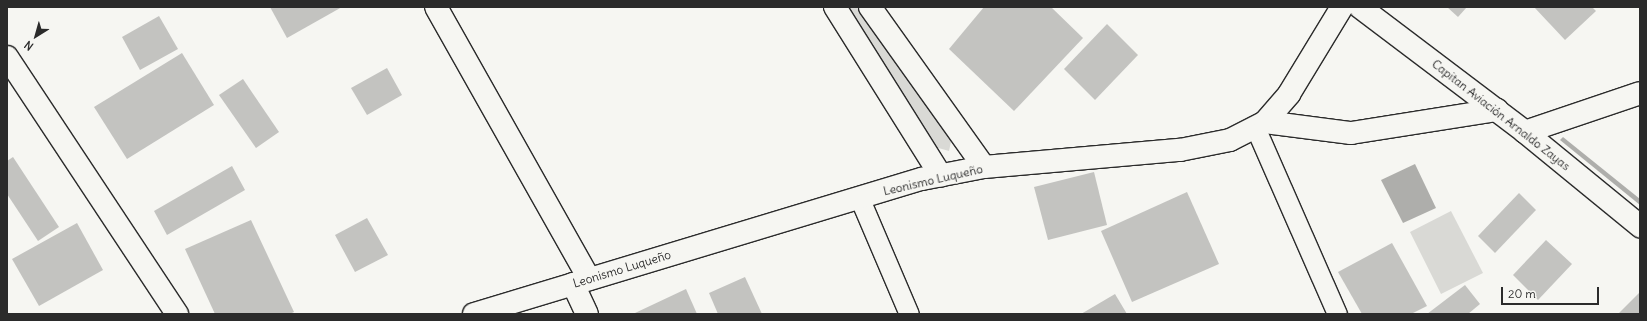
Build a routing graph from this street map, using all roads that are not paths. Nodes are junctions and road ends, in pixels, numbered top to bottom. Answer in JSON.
{"nodes":[{"id":1,"x":436,"y":7,"type":"edge"},
{"id":2,"x":835,"y":7,"type":"edge"},
{"id":3,"x":870,"y":7,"type":"edge"},
{"id":4,"x":1342,"y":7,"type":"edge"},
{"id":5,"x":1360,"y":7,"type":"edge"},
{"id":6,"x":7,"y":57,"type":"edge"},
{"id":7,"x":1640,"y":93,"type":"edge"},
{"id":8,"x":1496,"y":110,"type":"junction"},
{"id":9,"x":1260,"y":125,"type":"junction"},
{"id":10,"x":1526,"y":132,"type":"junction"},
{"id":11,"x":984,"y":167,"type":"junction"},
{"id":12,"x":941,"y":176,"type":"junction"},
{"id":13,"x":860,"y":197,"type":"junction"},
{"id":14,"x":1640,"y":226,"type":"edge"},
{"id":15,"x":581,"y":281,"type":"junction"},
{"id":16,"x":176,"y":314,"type":"edge"},
{"id":17,"x":474,"y":314,"type":"edge"},
{"id":18,"x":587,"y":314,"type":"edge"},
{"id":19,"x":909,"y":314,"type":"edge"},
{"id":20,"x":1337,"y":314,"type":"edge"}],
"edges":[{"from":1,"to":15,"type":"street"},
{"from":2,"to":12,"type":"street"},
{"from":3,"to":11,"type":"street"},
{"from":4,"to":9,"type":"street","name":"Leonismo Luqueño"},
{"from":5,"to":8,"type":"street","name":"Capitan Aviación Arnaldo Zayas"},
{"from":6,"to":16,"type":"street"},
{"from":7,"to":10,"type":"street"},
{"from":8,"to":9,"type":"street"},
{"from":8,"to":10,"type":"street","name":"Capitan Aviación Arnaldo Zayas"},
{"from":9,"to":11,"type":"street","name":"Leonismo Luqueño"},
{"from":9,"to":20,"type":"lane"},
{"from":10,"to":14,"type":"street","name":"Capitan Aviación Arnaldo Zayas"},
{"from":11,"to":12,"type":"street","name":"Leonismo Luqueño"},
{"from":12,"to":13,"type":"street","name":"Leonismo Luqueño"},
{"from":13,"to":15,"type":"street","name":"Leonismo Luqueño"},
{"from":13,"to":19,"type":"lane"},
{"from":15,"to":17,"type":"street","name":"Leonismo Luqueño"},
{"from":15,"to":18,"type":"street"}]}
